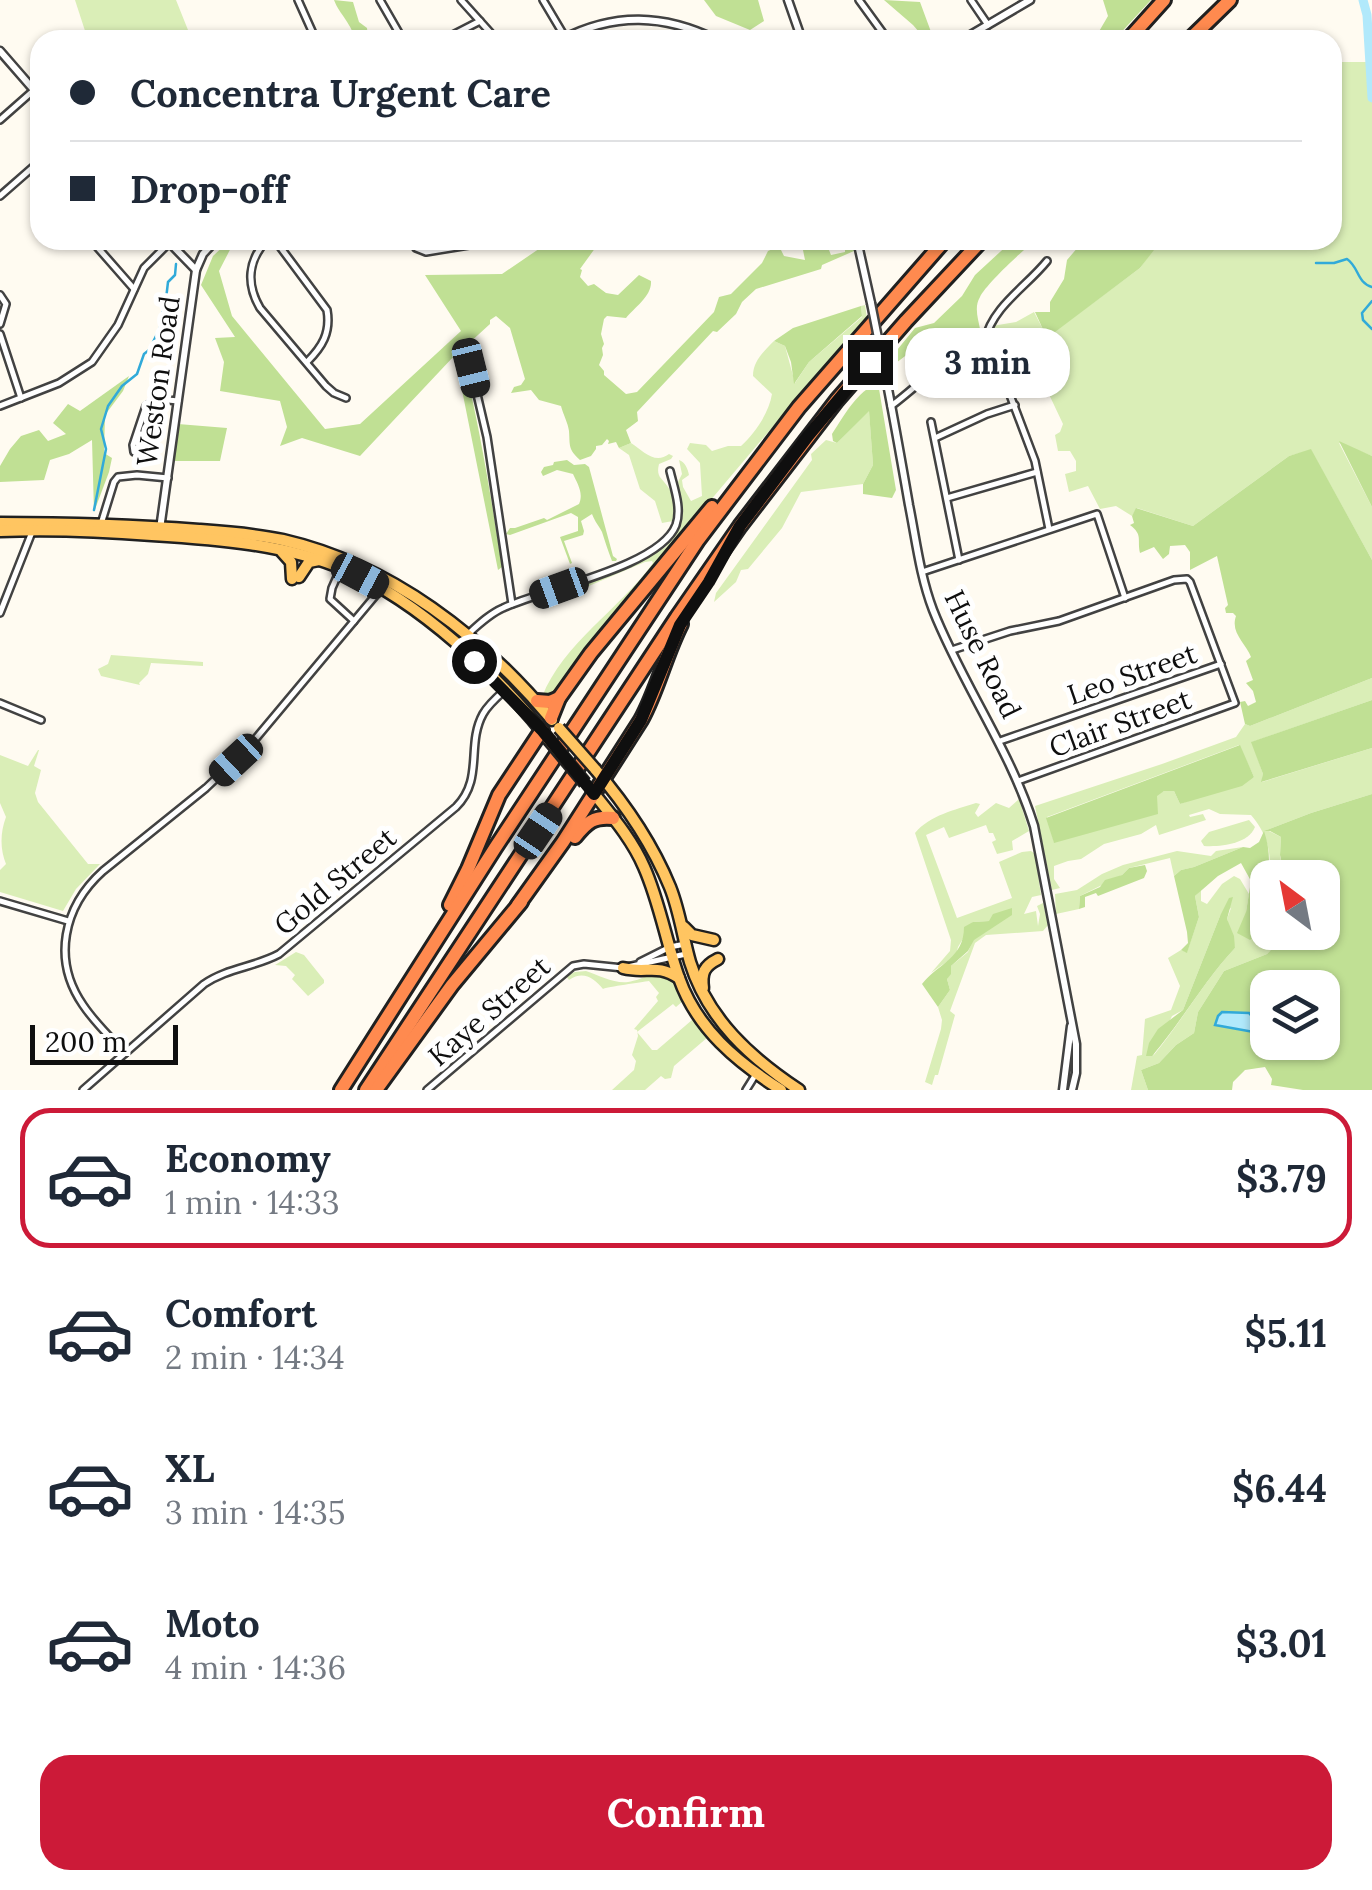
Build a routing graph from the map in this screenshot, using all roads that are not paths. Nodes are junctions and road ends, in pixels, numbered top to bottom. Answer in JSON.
{"nodes":[{"id":1,"x":298,"y":0,"type":"edge"},
{"id":2,"x":380,"y":0,"type":"edge"},
{"id":3,"x":461,"y":0,"type":"edge"},
{"id":4,"x":544,"y":0,"type":"edge"},
{"id":5,"x":788,"y":0,"type":"edge"},
{"id":6,"x":859,"y":0,"type":"edge"},
{"id":7,"x":971,"y":0,"type":"edge"},
{"id":8,"x":1030,"y":0,"type":"edge"},
{"id":9,"x":1164,"y":0,"type":"edge"},
{"id":10,"x":1232,"y":0,"type":"edge"},
{"id":11,"x":480,"y":21,"type":"junction"},
{"id":12,"x":988,"y":25,"type":"junction"},
{"id":13,"x":312,"y":30,"type":"edge"},
{"id":14,"x":398,"y":30,"type":"edge"},
{"id":15,"x":462,"y":30,"type":"edge"},
{"id":16,"x":488,"y":30,"type":"edge"},
{"id":17,"x":559,"y":30,"type":"edge"},
{"id":18,"x":580,"y":30,"type":"edge"},
{"id":19,"x":695,"y":30,"type":"edge"},
{"id":20,"x":798,"y":30,"type":"edge"},
{"id":21,"x":881,"y":30,"type":"edge"},
{"id":22,"x":979,"y":30,"type":"edge"},
{"id":23,"x":1137,"y":30,"type":"edge"},
{"id":24,"x":1200,"y":30,"type":"edge"},
{"id":25,"x":0,"y":51,"type":"edge"},
{"id":26,"x":30,"y":85,"type":"edge"},
{"id":27,"x":30,"y":98,"type":"edge"},
{"id":28,"x":0,"y":120,"type":"edge"},
{"id":29,"x":30,"y":170,"type":"edge"},
{"id":30,"x":0,"y":196,"type":"edge"},
{"id":31,"x":100,"y":250,"type":"edge"},
{"id":32,"x":161,"y":250,"type":"edge"},
{"id":33,"x":176,"y":250,"type":"edge"},
{"id":34,"x":207,"y":250,"type":"edge"},
{"id":35,"x":259,"y":250,"type":"edge"},
{"id":36,"x":282,"y":250,"type":"edge"},
{"id":37,"x":860,"y":250,"type":"edge"},
{"id":38,"x":936,"y":250,"type":"edge"},
{"id":39,"x":973,"y":250,"type":"edge"},
{"id":40,"x":1047,"y":261,"type":"dead end"},
{"id":41,"x":196,"y":270,"type":"junction"},
{"id":42,"x":134,"y":289,"type":"junction"},
{"id":43,"x":0,"y":295,"type":"edge"},
{"id":44,"x":0,"y":324,"type":"edge"},
{"id":45,"x":0,"y":334,"type":"edge"},
{"id":46,"x":985,"y":340,"type":"junction"},
{"id":47,"x":469,"y":360,"type":"dead end"},
{"id":48,"x":306,"y":363,"type":"junction"},
{"id":49,"x":21,"y":398,"type":"junction"},
{"id":50,"x":346,"y":398,"type":"dead end"},
{"id":51,"x":178,"y":401,"type":"junction"},
{"id":52,"x":1015,"y":404,"type":"junction"},
{"id":53,"x":0,"y":406,"type":"edge"},
{"id":54,"x":891,"y":406,"type":"junction"},
{"id":55,"x":799,"y":407,"type":"junction"},
{"id":56,"x":931,"y":422,"type":"dead end"},
{"id":57,"x":935,"y":438,"type":"junction"},
{"id":58,"x":134,"y":452,"type":"dead end"},
{"id":59,"x":670,"y":471,"type":"dead end"},
{"id":60,"x":1038,"y":472,"type":"junction"},
{"id":61,"x":168,"y":478,"type":"junction"},
{"id":62,"x":947,"y":498,"type":"junction"},
{"id":63,"x":0,"y":523,"type":"edge"},
{"id":64,"x":100,"y":524,"type":"junction"},
{"id":65,"x":33,"y":526,"type":"junction"},
{"id":66,"x":740,"y":526,"type":"junction"},
{"id":67,"x":1049,"y":529,"type":"junction"},
{"id":68,"x":0,"y":531,"type":"edge"},
{"id":69,"x":160,"y":531,"type":"junction"},
{"id":70,"x":277,"y":550,"type":"junction"},
{"id":71,"x":320,"y":560,"type":"junction"},
{"id":72,"x":959,"y":560,"type":"junction"},
{"id":73,"x":342,"y":568,"type":"junction"},
{"id":74,"x":922,"y":572,"type":"junction"},
{"id":75,"x":383,"y":583,"type":"junction"},
{"id":76,"x":1125,"y":598,"type":"junction"},
{"id":77,"x":512,"y":604,"type":"junction"},
{"id":78,"x":0,"y":613,"type":"edge"},
{"id":79,"x":354,"y":622,"type":"junction"},
{"id":80,"x":467,"y":635,"type":"junction"},
{"id":81,"x":457,"y":645,"type":"junction"},
{"id":82,"x":952,"y":650,"type":"junction"},
{"id":83,"x":1221,"y":664,"type":"junction"},
{"id":84,"x":505,"y":690,"type":"junction"},
{"id":85,"x":559,"y":698,"type":"junction"},
{"id":86,"x":537,"y":702,"type":"junction"},
{"id":87,"x":0,"y":703,"type":"edge"},
{"id":88,"x":41,"y":720,"type":"dead end"},
{"id":89,"x":555,"y":723,"type":"junction"},
{"id":90,"x":546,"y":735,"type":"junction"},
{"id":91,"x":1000,"y":741,"type":"junction"},
{"id":92,"x":600,"y":774,"type":"junction"},
{"id":93,"x":1018,"y":781,"type":"junction"},
{"id":94,"x":589,"y":788,"type":"junction"},
{"id":95,"x":613,"y":818,"type":"junction"},
{"id":96,"x":0,"y":900,"type":"edge"},
{"id":97,"x":518,"y":905,"type":"junction"},
{"id":98,"x":68,"y":921,"type":"junction"},
{"id":99,"x":680,"y":921,"type":"junction"},
{"id":100,"x":714,"y":940,"type":"dead end"},
{"id":101,"x":687,"y":949,"type":"junction"},
{"id":102,"x":671,"y":952,"type":"junction"},
{"id":103,"x":718,"y":959,"type":"dead end"},
{"id":104,"x":623,"y":968,"type":"junction"},
{"id":105,"x":679,"y":978,"type":"junction"},
{"id":106,"x":704,"y":994,"type":"junction"},
{"id":107,"x":1071,"y":1025,"type":"junction"},
{"id":108,"x":125,"y":1053,"type":"junction"},
{"id":109,"x":756,"y":1074,"type":"junction"},
{"id":110,"x":83,"y":1090,"type":"edge"},
{"id":111,"x":340,"y":1090,"type":"edge"},
{"id":112,"x":366,"y":1090,"type":"edge"},
{"id":113,"x":376,"y":1090,"type":"edge"},
{"id":114,"x":427,"y":1090,"type":"edge"},
{"id":115,"x":746,"y":1090,"type":"edge"},
{"id":116,"x":781,"y":1090,"type":"edge"},
{"id":117,"x":799,"y":1090,"type":"edge"},
{"id":118,"x":1064,"y":1090,"type":"edge"},
{"id":119,"x":1072,"y":1090,"type":"edge"}],
"edges":[{"from":1,"to":13,"type":"street"},
{"from":2,"to":14,"type":"street"},
{"from":3,"to":11,"type":"street"},
{"from":4,"to":17,"type":"street"},
{"from":5,"to":20,"type":"street"},
{"from":6,"to":21,"type":"street"},
{"from":7,"to":12,"type":"street"},
{"from":8,"to":12,"type":"street"},
{"from":9,"to":23,"type":"highway"},
{"from":10,"to":24,"type":"highway"},
{"from":11,"to":15,"type":"street"},
{"from":11,"to":16,"type":"street"},
{"from":12,"to":22,"type":"street"},
{"from":18,"to":19,"type":"street"},
{"from":25,"to":26,"type":"street"},
{"from":27,"to":28,"type":"street"},
{"from":29,"to":30,"type":"street"},
{"from":31,"to":42,"type":"street"},
{"from":32,"to":42,"type":"street"},
{"from":33,"to":41,"type":"street"},
{"from":34,"to":41,"type":"street","name":"Weston Road"},
{"from":35,"to":48,"type":"street"},
{"from":36,"to":48,"type":"street"},
{"from":37,"to":54,"type":"street","name":"Huse Road","bridge":true},
{"from":38,"to":55,"type":"highway"},
{"from":39,"to":66,"type":"highway"},
{"from":40,"to":46,"type":"street"},
{"from":41,"to":51,"type":"street","name":"Weston Road"},
{"from":42,"to":49,"type":"street"},
{"from":43,"to":44,"type":"street"},
{"from":45,"to":49,"type":"street"},
{"from":46,"to":52,"type":"street"},
{"from":46,"to":54,"type":"street"},
{"from":47,"to":77,"type":"street"},
{"from":48,"to":50,"type":"street"},
{"from":49,"to":53,"type":"street"},
{"from":51,"to":58,"type":"street"},
{"from":51,"to":61,"type":"street","name":"Weston Road"},
{"from":52,"to":57,"type":"street"},
{"from":52,"to":60,"type":"street"},
{"from":54,"to":74,"type":"street","name":"Huse Road"},
{"from":55,"to":85,"type":"highway"},
{"from":55,"to":111,"type":"highway"},
{"from":56,"to":57,"type":"street"},
{"from":57,"to":62,"type":"street"},
{"from":59,"to":77,"type":"street"},
{"from":60,"to":62,"type":"street"},
{"from":60,"to":67,"type":"street"},
{"from":61,"to":64,"type":"street"},
{"from":61,"to":69,"type":"street","name":"Weston Road"},
{"from":62,"to":72,"type":"street"},
{"from":63,"to":65,"type":"main road"},
{"from":64,"to":65,"type":"main road"},
{"from":64,"to":69,"type":"main road"},
{"from":65,"to":68,"type":"main road"},
{"from":65,"to":69,"type":"main road"},
{"from":65,"to":78,"type":"street"},
{"from":66,"to":92,"type":"highway"},
{"from":66,"to":112,"type":"highway"},
{"from":67,"to":72,"type":"street"},
{"from":67,"to":76,"type":"street"},
{"from":69,"to":70,"type":"main road"},
{"from":69,"to":75,"type":"main road"},
{"from":70,"to":71,"type":"main road"},
{"from":70,"to":71,"type":"main road"},
{"from":71,"to":73,"type":"main road"},
{"from":72,"to":74,"type":"street"},
{"from":73,"to":75,"type":"main road"},
{"from":73,"to":79,"type":"street"},
{"from":74,"to":82,"type":"street","name":"Huse Road"},
{"from":75,"to":79,"type":"street"},
{"from":75,"to":80,"type":"main road"},
{"from":75,"to":81,"type":"main road"},
{"from":76,"to":82,"type":"street"},
{"from":76,"to":83,"type":"street"},
{"from":77,"to":80,"type":"street"},
{"from":79,"to":98,"type":"street"},
{"from":80,"to":81,"type":"street"},
{"from":80,"to":86,"type":"main road"},
{"from":81,"to":84,"type":"main road"},
{"from":82,"to":91,"type":"street","name":"Huse Road"},
{"from":83,"to":91,"type":"street","name":"Leo Street"},
{"from":83,"to":93,"type":"street","name":"Clair Street"},
{"from":84,"to":90,"type":"main road"},
{"from":84,"to":108,"type":"street","name":"Gold Street"},
{"from":85,"to":86,"type":"highway"},
{"from":85,"to":89,"type":"highway"},
{"from":86,"to":89,"type":"main road"},
{"from":87,"to":88,"type":"street"},
{"from":89,"to":90,"type":"main road"},
{"from":89,"to":92,"type":"main road","bridge":true},
{"from":90,"to":94,"type":"main road","bridge":true},
{"from":90,"to":111,"type":"highway"},
{"from":91,"to":93,"type":"street","name":"Huse Road"},
{"from":92,"to":94,"type":"highway"},
{"from":92,"to":99,"type":"main road"},
{"from":93,"to":107,"type":"street","name":"Huse Road"},
{"from":94,"to":95,"type":"main road"},
{"from":94,"to":97,"type":"highway"},
{"from":95,"to":97,"type":"highway"},
{"from":95,"to":102,"type":"main road"},
{"from":96,"to":98,"type":"street"},
{"from":97,"to":113,"type":"highway"},
{"from":98,"to":108,"type":"street"},
{"from":99,"to":100,"type":"main road"},
{"from":99,"to":101,"type":"main road"},
{"from":101,"to":102,"type":"street","name":"Kaye Street"},
{"from":101,"to":106,"type":"main road"},
{"from":102,"to":104,"type":"street","name":"Kaye Street"},
{"from":102,"to":105,"type":"main road"},
{"from":103,"to":106,"type":"main road"},
{"from":104,"to":105,"type":"main road"},
{"from":104,"to":114,"type":"street","name":"Kaye Street"},
{"from":105,"to":109,"type":"main road"},
{"from":106,"to":117,"type":"main road"},
{"from":107,"to":118,"type":"street","name":"Huse Road"},
{"from":107,"to":119,"type":"street","name":"Huse Road"},
{"from":108,"to":110,"type":"street","name":"Gold Street"},
{"from":109,"to":115,"type":"street"},
{"from":109,"to":116,"type":"main road"}]}
